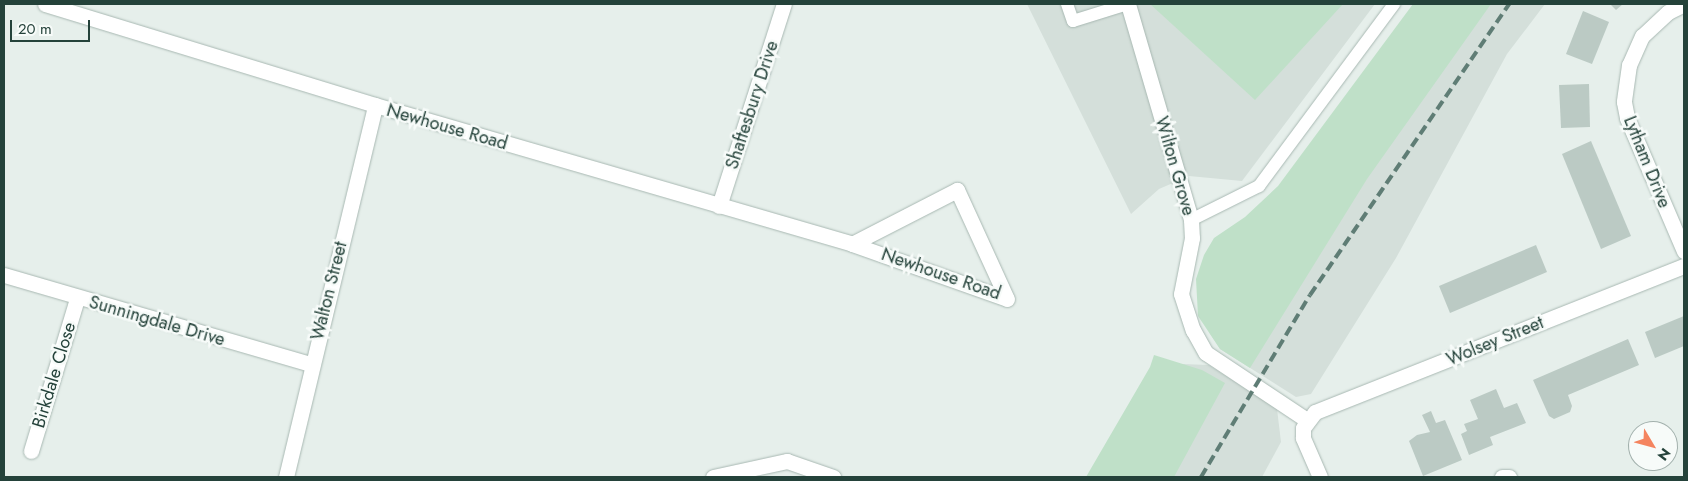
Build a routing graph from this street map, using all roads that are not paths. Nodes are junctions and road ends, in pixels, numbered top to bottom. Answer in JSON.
{"nodes":[{"id":1,"x":45,"y":4,"type":"edge"},
{"id":2,"x":784,"y":4,"type":"edge"},
{"id":3,"x":1068,"y":4,"type":"edge"},
{"id":4,"x":1128,"y":4,"type":"edge"},
{"id":5,"x":1394,"y":4,"type":"edge"},
{"id":6,"x":1684,"y":4,"type":"edge"},
{"id":7,"x":375,"y":105,"type":"junction"},
{"id":8,"x":719,"y":206,"type":"junction"},
{"id":9,"x":1191,"y":220,"type":"junction"},
{"id":10,"x":852,"y":244,"type":"junction"},
{"id":11,"x":1684,"y":251,"type":"edge"},
{"id":12,"x":1684,"y":266,"type":"edge"},
{"id":13,"x":4,"y":275,"type":"edge"},
{"id":14,"x":77,"y":299,"type":"junction"},
{"id":15,"x":311,"y":364,"type":"junction"},
{"id":16,"x":1307,"y":420,"type":"junction"},
{"id":17,"x":31,"y":451,"type":"dead end"},
{"id":18,"x":286,"y":477,"type":"edge"},
{"id":19,"x":713,"y":477,"type":"edge"},
{"id":20,"x":833,"y":477,"type":"edge"},
{"id":21,"x":1320,"y":477,"type":"edge"},
{"id":22,"x":1502,"y":477,"type":"edge"},
{"id":23,"x":1509,"y":477,"type":"edge"}],
"edges":[{"from":1,"to":7,"type":"street","name":"Newhouse Road"},
{"from":2,"to":8,"type":"street","name":"Shaftesbury Drive"},
{"from":3,"to":4,"type":"lane"},
{"from":4,"to":9,"type":"street","name":"Wilton Grove"},
{"from":5,"to":9,"type":"lane"},
{"from":6,"to":11,"type":"street","name":"Lytham Drive"},
{"from":7,"to":8,"type":"street","name":"Newhouse Road"},
{"from":7,"to":15,"type":"street","name":"Walton Street"},
{"from":8,"to":10,"type":"street","name":"Newhouse Road"},
{"from":9,"to":16,"type":"street","name":"Wilton Grove"},
{"from":10,"to":10,"type":"street","name":"Newhouse Road"},
{"from":12,"to":16,"type":"street","name":"Wolsey Street"},
{"from":13,"to":14,"type":"street","name":"Sunningdale Drive"},
{"from":14,"to":15,"type":"street","name":"Sunningdale Drive"},
{"from":14,"to":17,"type":"street","name":"Birkdale Close"},
{"from":15,"to":18,"type":"street","name":"Walton Street"},
{"from":16,"to":21,"type":"street"},
{"from":19,"to":20,"type":"street"},
{"from":22,"to":23,"type":"street"}]}
